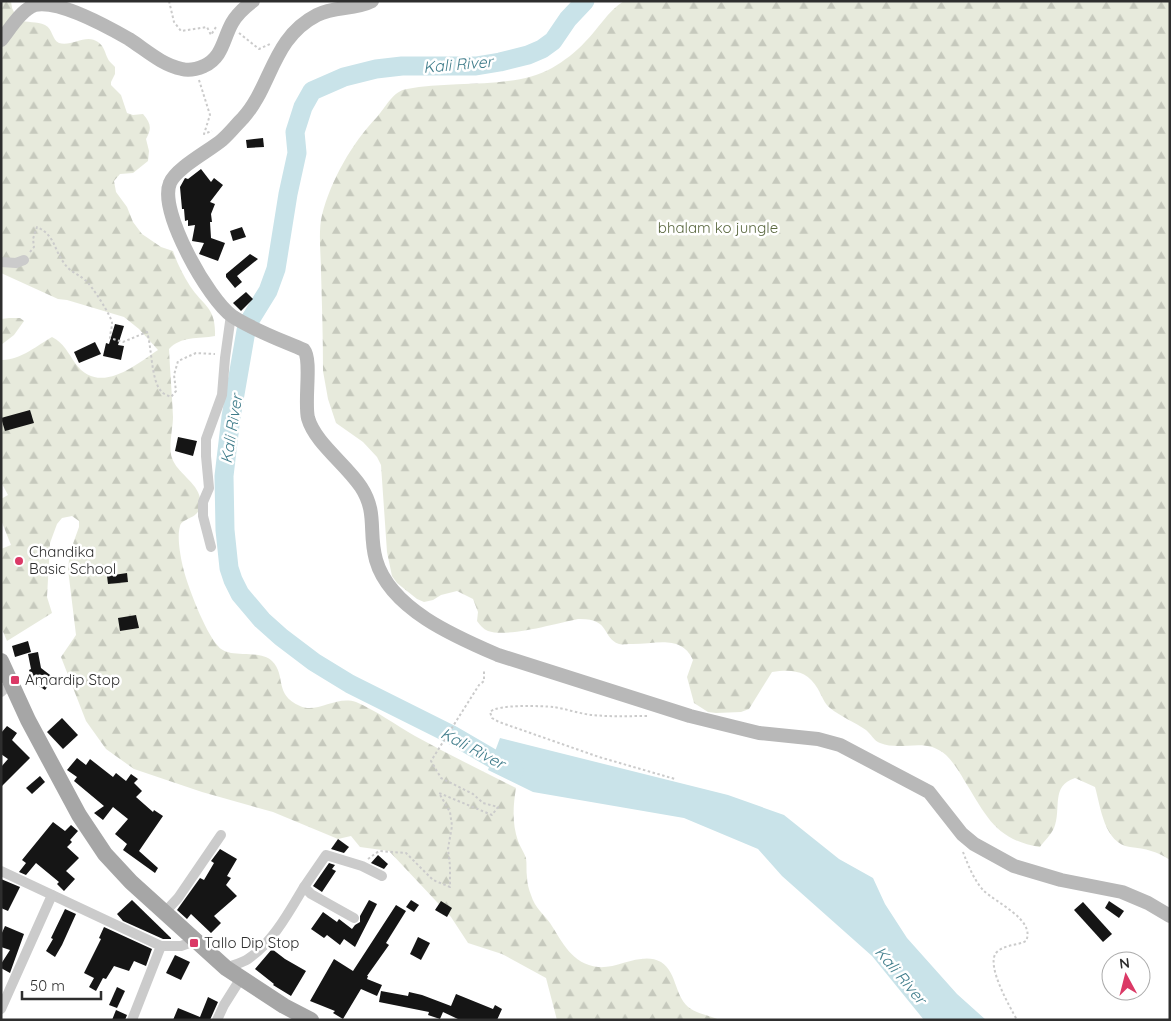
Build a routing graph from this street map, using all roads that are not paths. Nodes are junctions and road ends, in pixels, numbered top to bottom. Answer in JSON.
{"nodes":[{"id":1,"x":253,"y":1,"type":"edge"},
{"id":2,"x":372,"y":1,"type":"edge"},
{"id":3,"x":24,"y":6,"type":"edge"},
{"id":4,"x":1,"y":40,"type":"edge"},
{"id":5,"x":24,"y":260,"type":"road end"},
{"id":6,"x":1,"y":262,"type":"edge"},
{"id":7,"x":237,"y":319,"type":"junction"},
{"id":8,"x":211,"y":547,"type":"dead end"},
{"id":9,"x":1,"y":662,"type":"edge"},
{"id":10,"x":6,"y":687,"type":"edge"},
{"id":11,"x":221,"y":836,"type":"dead end"},
{"id":12,"x":1,"y":871,"type":"edge"},
{"id":13,"x":382,"y":876,"type":"dead end"},
{"id":14,"x":304,"y":887,"type":"junction"},
{"id":15,"x":52,"y":895,"type":"junction"},
{"id":16,"x":165,"y":912,"type":"junction"},
{"id":17,"x":1170,"y":916,"type":"edge"},
{"id":18,"x":354,"y":918,"type":"dead end"},
{"id":19,"x":194,"y":941,"type":"junction"},
{"id":20,"x":162,"y":946,"type":"junction"},
{"id":21,"x":226,"y":968,"type":"junction"},
{"id":22,"x":241,"y":978,"type":"junction"},
{"id":23,"x":1,"y":1009,"type":"edge"},
{"id":24,"x":132,"y":1020,"type":"edge"},
{"id":25,"x":217,"y":1020,"type":"edge"},
{"id":26,"x":311,"y":1020,"type":"edge"}],
"edges":[{"from":1,"to":3,"type":"main road"},
{"from":2,"to":7,"type":"main road"},
{"from":3,"to":4,"type":"main road"},
{"from":5,"to":6,"type":"street"},
{"from":7,"to":8,"type":"street"},
{"from":7,"to":17,"type":"main road"},
{"from":9,"to":10,"type":"main road"},
{"from":10,"to":16,"type":"main road"},
{"from":11,"to":16,"type":"street"},
{"from":12,"to":15,"type":"street"},
{"from":13,"to":14,"type":"street"},
{"from":14,"to":18,"type":"street"},
{"from":14,"to":21,"type":"street"},
{"from":15,"to":20,"type":"street"},
{"from":15,"to":23,"type":"street"},
{"from":16,"to":19,"type":"main road"},
{"from":19,"to":20,"type":"street"},
{"from":19,"to":21,"type":"main road"},
{"from":20,"to":24,"type":"street"},
{"from":21,"to":22,"type":"main road"},
{"from":22,"to":25,"type":"street"},
{"from":22,"to":26,"type":"main road"}]}
